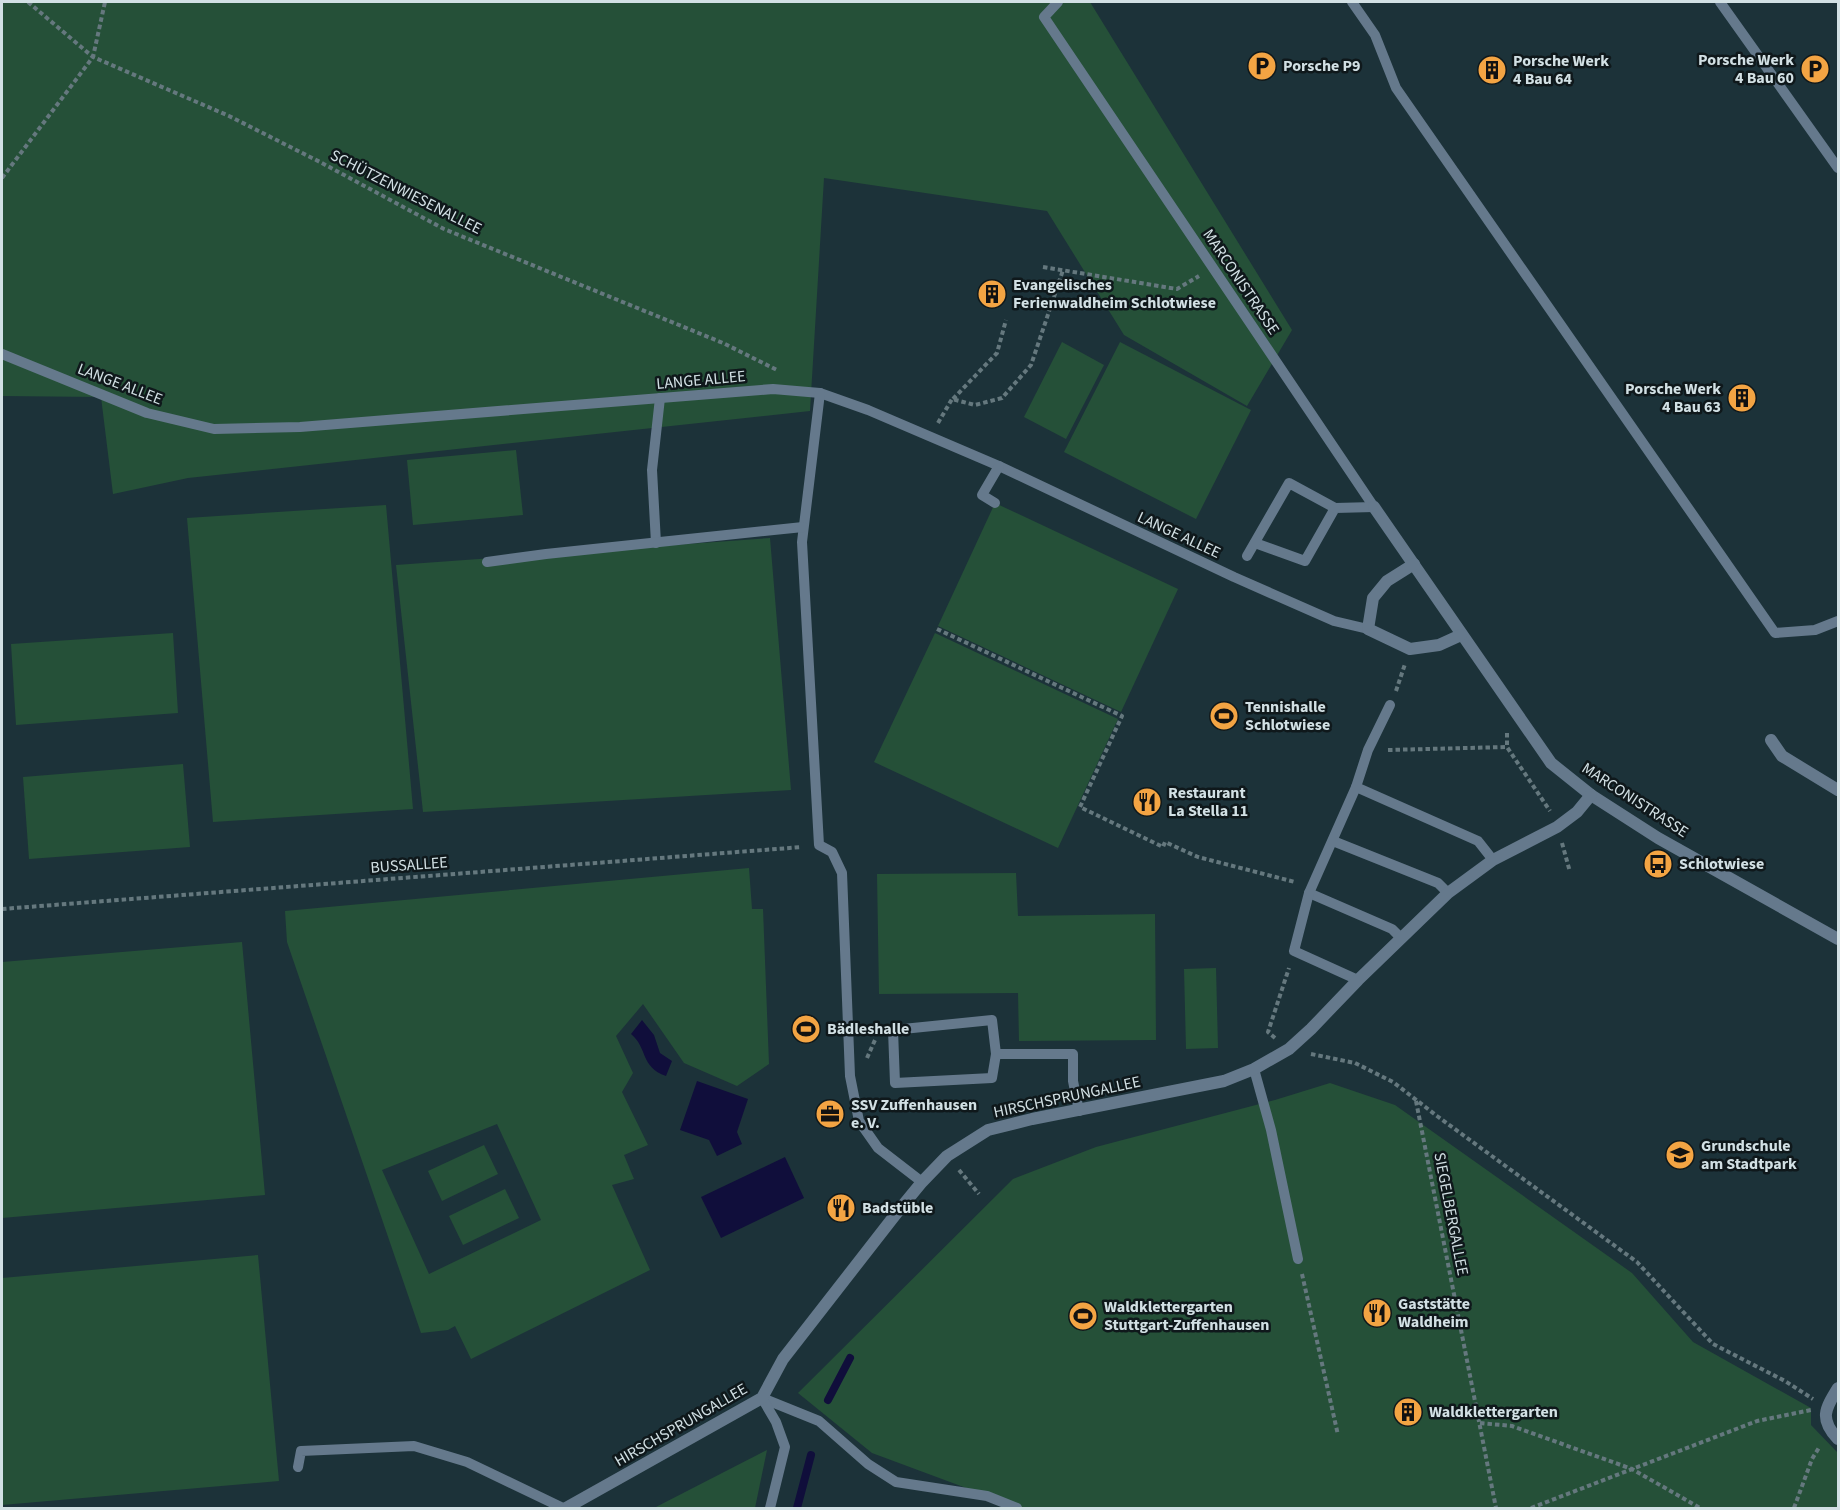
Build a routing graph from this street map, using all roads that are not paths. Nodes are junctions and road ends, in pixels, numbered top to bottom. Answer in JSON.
{"nodes":[{"id":1,"x":1058,"y":2,"type":"edge"},
{"id":2,"x":1352,"y":2,"type":"edge"},
{"id":3,"x":1720,"y":2,"type":"edge"},
{"id":4,"x":1839,"y":168,"type":"edge"},
{"id":5,"x":2,"y":354,"type":"edge"},
{"id":6,"x":820,"y":393,"type":"junction"},
{"id":7,"x":660,"y":398,"type":"junction"},
{"id":8,"x":999,"y":466,"type":"junction"},
{"id":9,"x":995,"y":503,"type":"dead end"},
{"id":10,"x":1374,"y":507,"type":"junction"},
{"id":11,"x":1335,"y":508,"type":"junction"},
{"id":12,"x":803,"y":527,"type":"junction"},
{"id":13,"x":656,"y":543,"type":"junction"},
{"id":14,"x":1255,"y":543,"type":"junction"},
{"id":15,"x":1247,"y":556,"type":"dead end"},
{"id":16,"x":487,"y":562,"type":"dead end"},
{"id":17,"x":1414,"y":564,"type":"junction"},
{"id":18,"x":1839,"y":621,"type":"edge"},
{"id":19,"x":1368,"y":629,"type":"junction"},
{"id":20,"x":1461,"y":635,"type":"junction"},
{"id":21,"x":1390,"y":705,"type":"road end"},
{"id":22,"x":1771,"y":740,"type":"dead end"},
{"id":23,"x":1356,"y":787,"type":"junction"},
{"id":24,"x":1839,"y":790,"type":"edge"},
{"id":25,"x":1591,"y":795,"type":"junction"},
{"id":26,"x":1333,"y":841,"type":"junction"},
{"id":27,"x":1493,"y":860,"type":"junction"},
{"id":28,"x":1311,"y":890,"type":"junction"},
{"id":29,"x":1448,"y":893,"type":"junction"},
{"id":30,"x":1401,"y":938,"type":"junction"},
{"id":31,"x":1839,"y":939,"type":"edge"},
{"id":32,"x":1359,"y":980,"type":"junction"},
{"id":33,"x":996,"y":1054,"type":"junction"},
{"id":34,"x":1254,"y":1069,"type":"junction"},
{"id":35,"x":1078,"y":1111,"type":"junction"},
{"id":36,"x":922,"y":1182,"type":"junction"},
{"id":37,"x":1298,"y":1258,"type":"road end"},
{"id":38,"x":1839,"y":1388,"type":"edge"},
{"id":39,"x":762,"y":1398,"type":"junction"},
{"id":40,"x":1839,"y":1439,"type":"edge"},
{"id":41,"x":298,"y":1467,"type":"dead end"},
{"id":42,"x":564,"y":1509,"type":"edge"},
{"id":43,"x":770,"y":1509,"type":"edge"},
{"id":44,"x":1017,"y":1509,"type":"edge"}],
"edges":[{"from":1,"to":10,"type":"lane","name":"MARCONISTRASSE"},
{"from":2,"to":18,"type":"lane"},
{"from":3,"to":4,"type":"lane"},
{"from":5,"to":7,"type":"lane","name":"LANGE ALLEE"},
{"from":6,"to":7,"type":"lane","name":"LANGE ALLEE"},
{"from":6,"to":8,"type":"lane","name":"LANGE ALLEE"},
{"from":6,"to":12,"type":"lane"},
{"from":7,"to":13,"type":"lane"},
{"from":8,"to":9,"type":"lane"},
{"from":8,"to":19,"type":"lane","name":"LANGE ALLEE"},
{"from":10,"to":11,"type":"lane"},
{"from":10,"to":17,"type":"street","name":"MARCONISTRASSE"},
{"from":11,"to":14,"type":"lane"},
{"from":11,"to":14,"type":"lane"},
{"from":12,"to":13,"type":"lane"},
{"from":12,"to":36,"type":"lane"},
{"from":13,"to":16,"type":"lane"},
{"from":14,"to":15,"type":"lane"},
{"from":17,"to":19,"type":"street"},
{"from":17,"to":20,"type":"street","name":"MARCONISTRASSE"},
{"from":19,"to":20,"type":"street"},
{"from":20,"to":25,"type":"street","name":"MARCONISTRASSE"},
{"from":21,"to":23,"type":"lane"},
{"from":22,"to":24,"type":"street"},
{"from":23,"to":26,"type":"lane"},
{"from":23,"to":27,"type":"lane"},
{"from":25,"to":27,"type":"street","name":"HIRSCHSPRUNGALLEE"},
{"from":25,"to":31,"type":"street","name":"MARCONISTRASSE"},
{"from":26,"to":28,"type":"lane"},
{"from":26,"to":29,"type":"lane"},
{"from":27,"to":29,"type":"street","name":"HIRSCHSPRUNGALLEE"},
{"from":28,"to":30,"type":"lane"},
{"from":28,"to":32,"type":"lane"},
{"from":29,"to":30,"type":"street","name":"HIRSCHSPRUNGALLEE"},
{"from":30,"to":32,"type":"street","name":"HIRSCHSPRUNGALLEE"},
{"from":32,"to":34,"type":"street","name":"HIRSCHSPRUNGALLEE"},
{"from":33,"to":33,"type":"lane"},
{"from":33,"to":35,"type":"lane"},
{"from":34,"to":35,"type":"street","name":"HIRSCHSPRUNGALLEE"},
{"from":34,"to":37,"type":"lane"},
{"from":35,"to":36,"type":"street","name":"HIRSCHSPRUNGALLEE"},
{"from":36,"to":39,"type":"street","name":"HIRSCHSPRUNGALLEE"},
{"from":38,"to":40,"type":"street"},
{"from":39,"to":42,"type":"street","name":"HIRSCHSPRUNGALLEE"},
{"from":39,"to":43,"type":"lane"},
{"from":39,"to":44,"type":"lane"},
{"from":41,"to":42,"type":"lane"}]}
